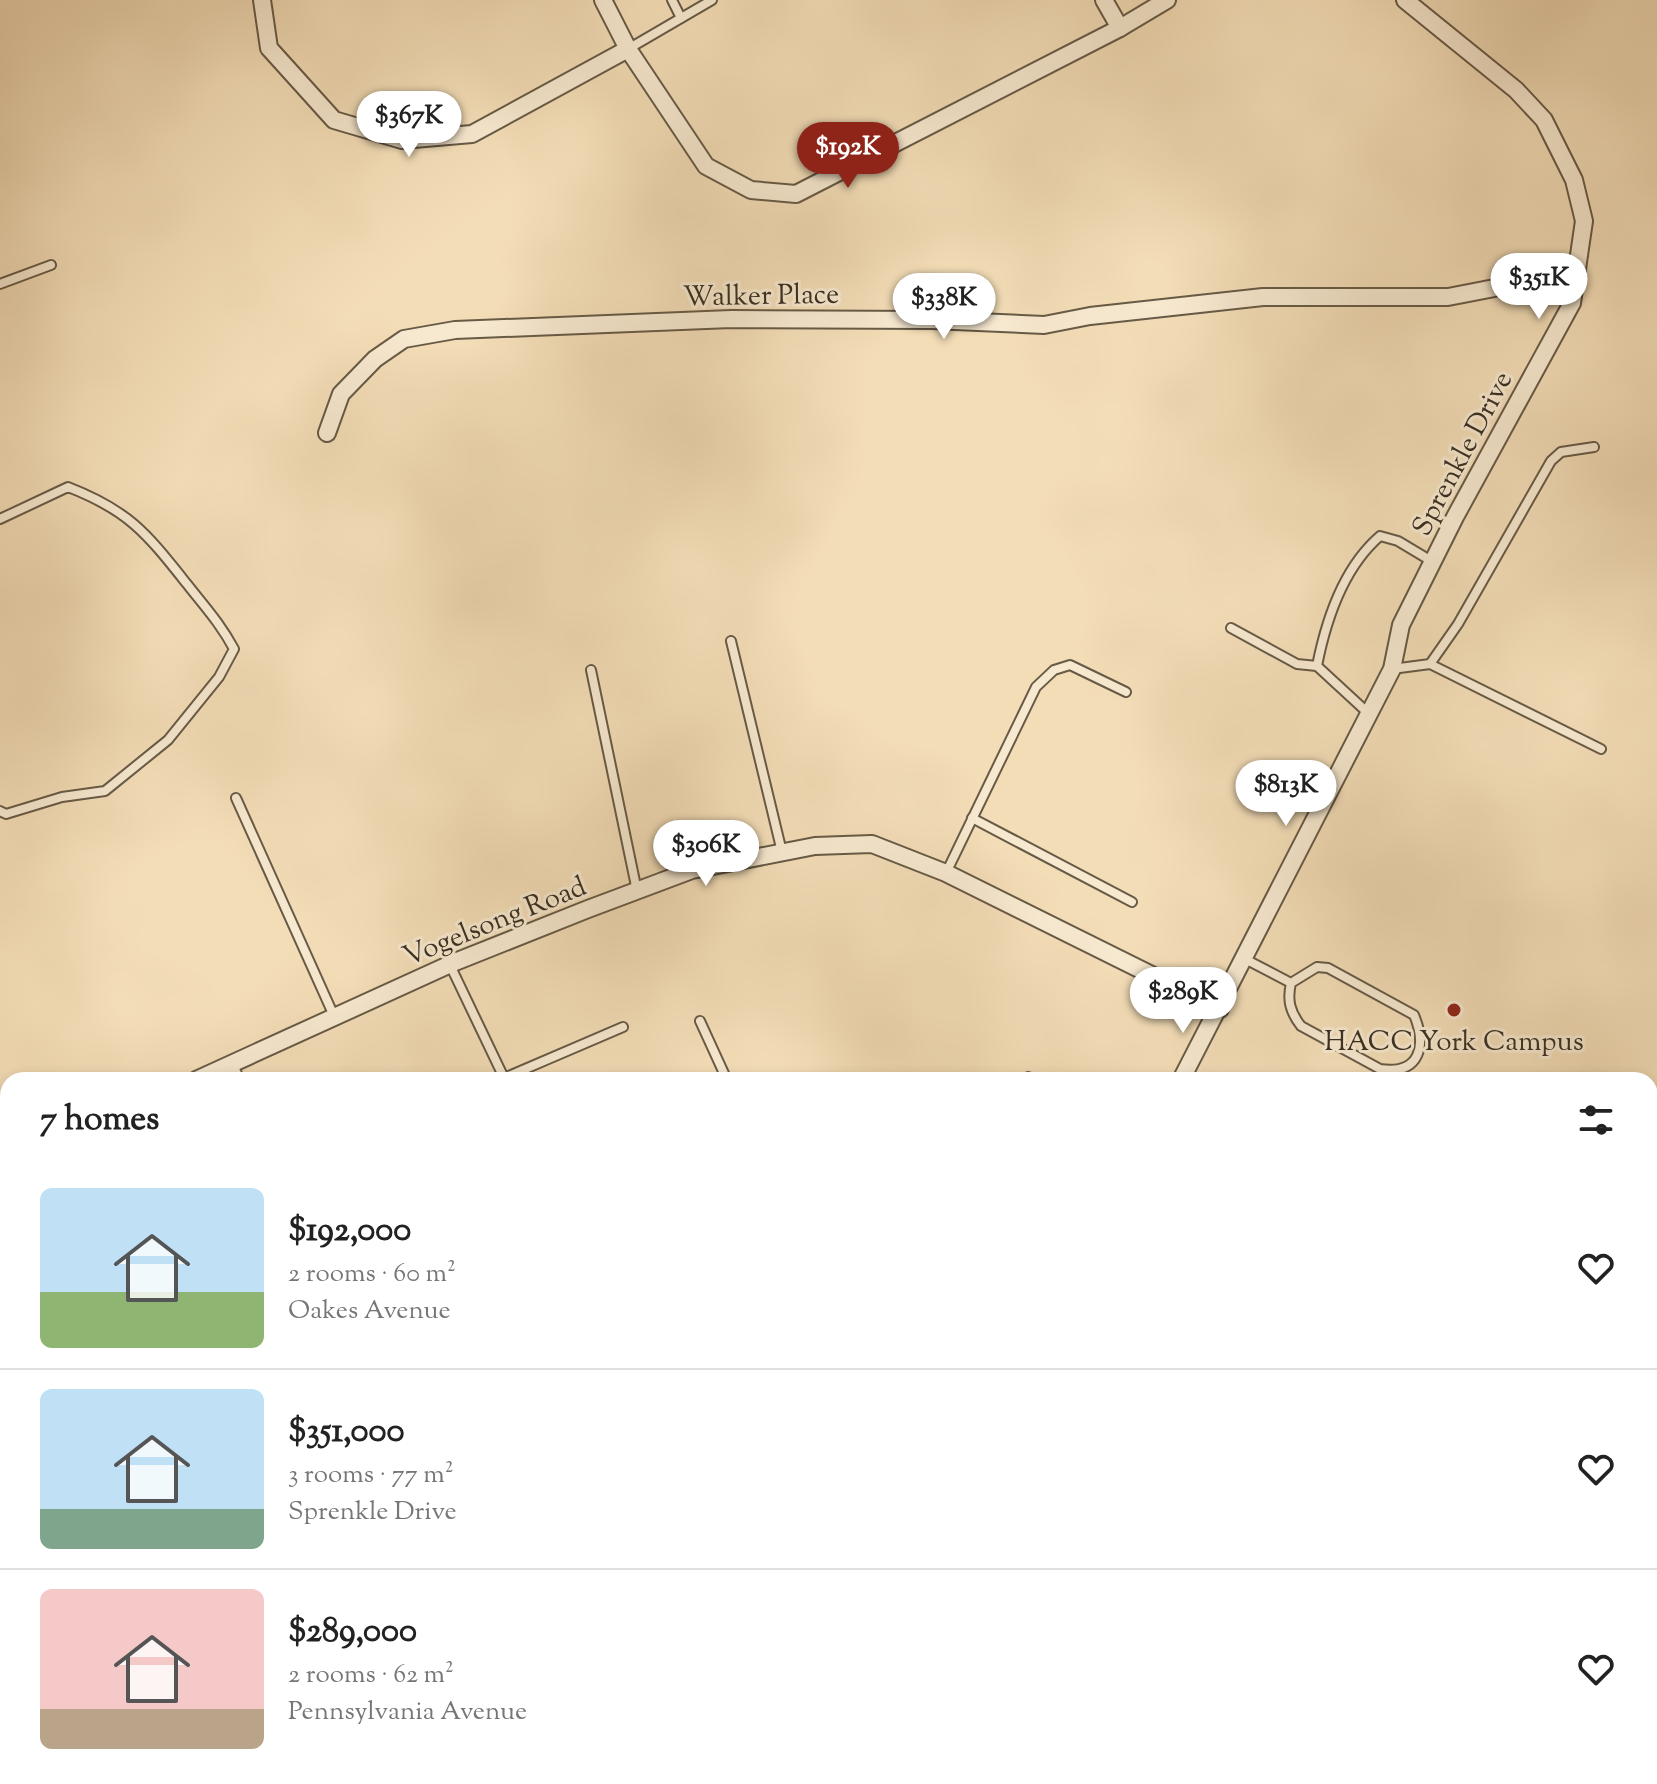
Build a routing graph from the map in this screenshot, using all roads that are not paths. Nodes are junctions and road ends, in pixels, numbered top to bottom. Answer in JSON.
{"nodes":[{"id":1,"x":262,"y":0,"type":"edge"},
{"id":2,"x":603,"y":0,"type":"edge"},
{"id":3,"x":672,"y":0,"type":"edge"},
{"id":4,"x":712,"y":0,"type":"edge"},
{"id":5,"x":1104,"y":0,"type":"edge"},
{"id":6,"x":1167,"y":0,"type":"edge"},
{"id":7,"x":1406,"y":0,"type":"edge"},
{"id":8,"x":681,"y":18,"type":"junction"},
{"id":9,"x":1120,"y":28,"type":"junction"},
{"id":10,"x":628,"y":49,"type":"junction"},
{"id":11,"x":51,"y":265,"type":"dead end"},
{"id":12,"x":1577,"y":272,"type":"junction"},
{"id":13,"x":0,"y":284,"type":"edge"},
{"id":14,"x":327,"y":433,"type":"dead end"},
{"id":15,"x":1594,"y":447,"type":"dead end"},
{"id":16,"x":0,"y":519,"type":"edge"},
{"id":17,"x":1433,"y":562,"type":"junction"},
{"id":18,"x":1231,"y":628,"type":"dead end"},
{"id":19,"x":731,"y":641,"type":"dead end"},
{"id":20,"x":1430,"y":664,"type":"junction"},
{"id":21,"x":1317,"y":666,"type":"junction"},
{"id":22,"x":1392,"y":669,"type":"junction"},
{"id":23,"x":591,"y":670,"type":"dead end"},
{"id":24,"x":1126,"y":692,"type":"dead end"},
{"id":25,"x":1369,"y":714,"type":"junction"},
{"id":26,"x":1601,"y":749,"type":"dead end"},
{"id":27,"x":236,"y":798,"type":"dead end"},
{"id":28,"x":0,"y":811,"type":"edge"},
{"id":29,"x":972,"y":818,"type":"junction"},
{"id":30,"x":782,"y":852,"type":"junction"},
{"id":31,"x":946,"y":873,"type":"junction"},
{"id":32,"x":637,"y":891,"type":"junction"},
{"id":33,"x":1132,"y":902,"type":"dead end"},
{"id":34,"x":1245,"y":959,"type":"junction"},
{"id":35,"x":450,"y":965,"type":"junction"},
{"id":36,"x":1291,"y":983,"type":"junction"},
{"id":37,"x":1220,"y":1009,"type":"junction"},
{"id":38,"x":334,"y":1016,"type":"junction"},
{"id":39,"x":700,"y":1021,"type":"dead end"},
{"id":40,"x":623,"y":1027,"type":"dead end"},
{"id":41,"x":232,"y":1063,"type":"junction"},
{"id":42,"x":213,"y":1072,"type":"edge"},
{"id":43,"x":236,"y":1072,"type":"edge"},
{"id":44,"x":501,"y":1072,"type":"edge"},
{"id":45,"x":520,"y":1072,"type":"edge"},
{"id":46,"x":723,"y":1072,"type":"edge"},
{"id":47,"x":1185,"y":1072,"type":"edge"},
{"id":48,"x":1069,"y":1784,"type":"edge"},
{"id":49,"x":1081,"y":1784,"type":"edge"}],
"edges":[{"from":1,"to":10,"type":"street"},
{"from":2,"to":10,"type":"street"},
{"from":3,"to":8,"type":"lane"},
{"from":4,"to":8,"type":"lane"},
{"from":5,"to":9,"type":"street"},
{"from":6,"to":9,"type":"street"},
{"from":7,"to":12,"type":"street","name":"Sprenkle Drive"},
{"from":8,"to":10,"type":"lane"},
{"from":9,"to":10,"type":"street"},
{"from":11,"to":13,"type":"lane"},
{"from":12,"to":14,"type":"street","name":"Walker Place"},
{"from":12,"to":17,"type":"street","name":"Sprenkle Drive"},
{"from":15,"to":20,"type":"lane"},
{"from":16,"to":28,"type":"lane"},
{"from":17,"to":21,"type":"lane"},
{"from":17,"to":22,"type":"street","name":"Sprenkle Drive"},
{"from":18,"to":21,"type":"lane"},
{"from":19,"to":30,"type":"lane"},
{"from":20,"to":22,"type":"lane"},
{"from":20,"to":26,"type":"lane"},
{"from":21,"to":25,"type":"lane"},
{"from":22,"to":25,"type":"street","name":"Sprenkle Drive"},
{"from":23,"to":32,"type":"lane"},
{"from":24,"to":29,"type":"lane"},
{"from":25,"to":34,"type":"street","name":"Sprenkle Drive"},
{"from":27,"to":38,"type":"lane"},
{"from":29,"to":31,"type":"lane"},
{"from":29,"to":33,"type":"lane"},
{"from":30,"to":31,"type":"street","name":"Vogelsong Road"},
{"from":30,"to":32,"type":"street","name":"Vogelsong Road"},
{"from":31,"to":37,"type":"street","name":"Vogelsong Road"},
{"from":32,"to":35,"type":"street","name":"Vogelsong Road"},
{"from":34,"to":36,"type":"lane"},
{"from":34,"to":37,"type":"street","name":"Sprenkle Drive"},
{"from":35,"to":38,"type":"street","name":"Vogelsong Road"},
{"from":35,"to":44,"type":"lane"},
{"from":36,"to":36,"type":"lane"},
{"from":37,"to":47,"type":"street","name":"Sprenkle Drive"},
{"from":38,"to":41,"type":"street","name":"Vogelsong Road"},
{"from":39,"to":46,"type":"lane"},
{"from":40,"to":45,"type":"lane"},
{"from":41,"to":42,"type":"street","name":"Vogelsong Road"},
{"from":41,"to":43,"type":"lane"},
{"from":48,"to":49,"type":"lane"}]}
